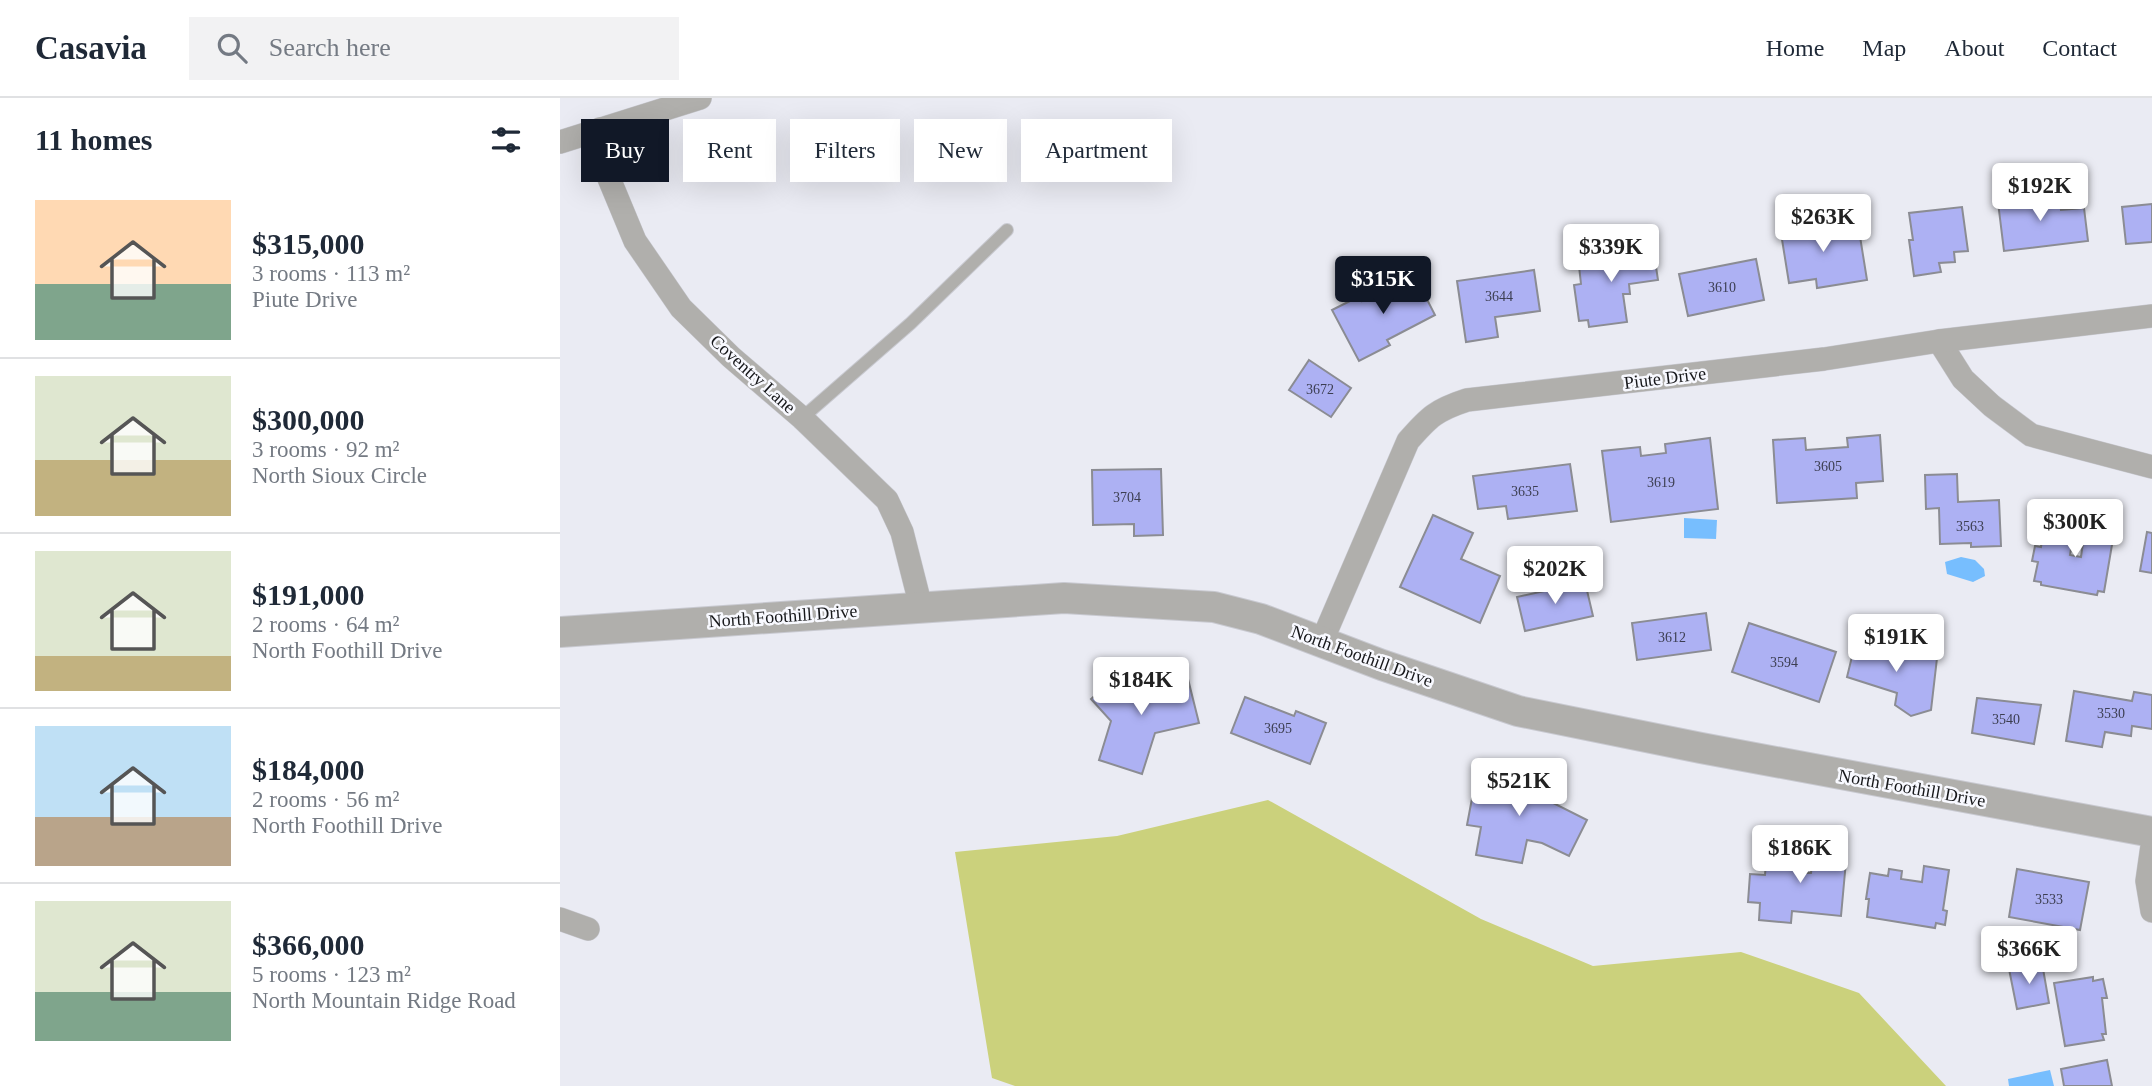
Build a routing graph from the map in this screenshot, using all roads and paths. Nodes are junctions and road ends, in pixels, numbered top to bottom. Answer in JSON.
{"nodes":[{"id":1,"x":700,"y":98,"type":"edge"},
{"id":2,"x":634,"y":119,"type":"edge"},
{"id":3,"x":581,"y":136,"type":"edge"},
{"id":4,"x":560,"y":142,"type":"edge"},
{"id":5,"x":610,"y":182,"type":"edge"},
{"id":6,"x":1007,"y":230,"type":"dead end"},
{"id":7,"x":2152,"y":316,"type":"edge"},
{"id":8,"x":1940,"y":341,"type":"junction"},
{"id":9,"x":802,"y":418,"type":"junction"},
{"id":10,"x":2152,"y":467,"type":"edge"},
{"id":11,"x":921,"y":607,"type":"junction"},
{"id":12,"x":560,"y":632,"type":"edge"},
{"id":13,"x":1322,"y":641,"type":"junction"},
{"id":14,"x":2152,"y":832,"type":"edge"},
{"id":15,"x":2152,"y":846,"type":"edge"},
{"id":16,"x":2152,"y":911,"type":"edge"},
{"id":17,"x":560,"y":919,"type":"edge"},
{"id":18,"x":588,"y":929,"type":"dead end"}],
"edges":[{"from":1,"to":2,"type":"street"},
{"from":3,"to":4,"type":"street"},
{"from":5,"to":9,"type":"street","name":"Coventry Lane"},
{"from":6,"to":9,"type":"lane"},
{"from":7,"to":8,"type":"street","name":"Piute Drive"},
{"from":8,"to":10,"type":"street"},
{"from":8,"to":13,"type":"street","name":"Piute Drive"},
{"from":9,"to":11,"type":"street","name":"Coventry Lane"},
{"from":11,"to":12,"type":"street","name":"North Foothill Drive"},
{"from":11,"to":13,"type":"street","name":"North Foothill Drive"},
{"from":13,"to":14,"type":"street","name":"North Foothill Drive"},
{"from":15,"to":16,"type":"street"},
{"from":17,"to":18,"type":"street"}]}
